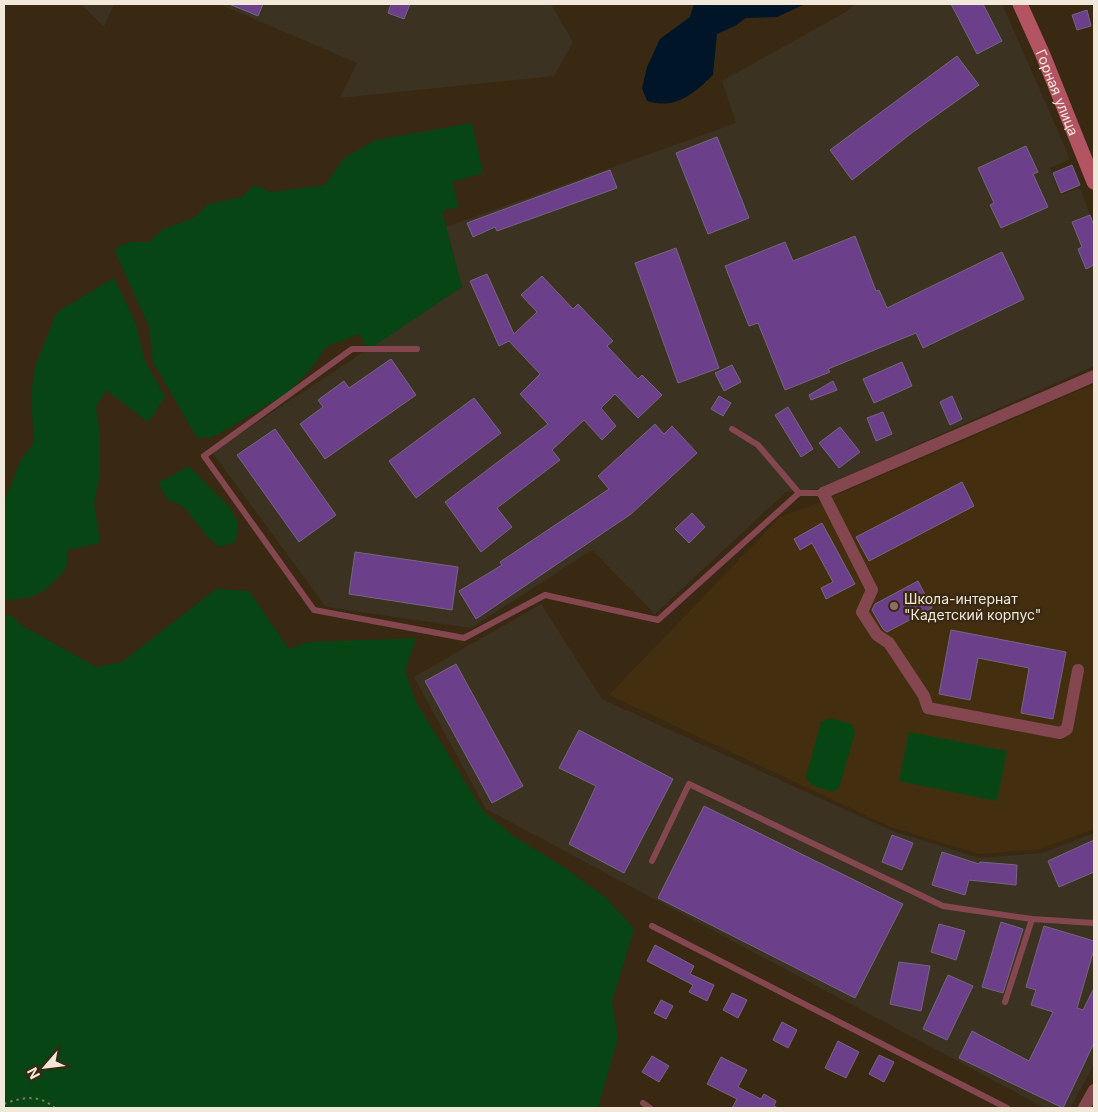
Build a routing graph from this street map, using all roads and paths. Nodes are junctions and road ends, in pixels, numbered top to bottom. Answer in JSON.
{"nodes":[{"id":1,"x":1020,"y":4,"type":"edge"},
{"id":2,"x":1094,"y":182,"type":"edge"},
{"id":3,"x":417,"y":349,"type":"dead end"},
{"id":4,"x":1094,"y":376,"type":"edge"},
{"id":5,"x":732,"y":429,"type":"dead end"},
{"id":6,"x":799,"y":493,"type":"junction"},
{"id":7,"x":823,"y":493,"type":"junction"},
{"id":8,"x":1078,"y":670,"type":"dead end"},
{"id":9,"x":652,"y":861,"type":"dead end"},
{"id":10,"x":1032,"y":919,"type":"junction"},
{"id":11,"x":1094,"y":922,"type":"edge"},
{"id":12,"x":652,"y":926,"type":"dead end"},
{"id":13,"x":1004,"y":1002,"type":"dead end"},
{"id":14,"x":1094,"y":1090,"type":"edge"},
{"id":15,"x":4,"y":1104,"type":"edge"},
{"id":16,"x":642,"y":1104,"type":"dead end"},
{"id":17,"x":55,"y":1108,"type":"edge"},
{"id":18,"x":650,"y":1108,"type":"edge"},
{"id":19,"x":1007,"y":1108,"type":"edge"},
{"id":20,"x":1084,"y":1108,"type":"edge"}],
"edges":[{"from":1,"to":2,"type":"street","name":"Горная улица"},
{"from":3,"to":6,"type":"lane"},
{"from":4,"to":7,"type":"street"},
{"from":5,"to":6,"type":"lane"},
{"from":6,"to":7,"type":"lane"},
{"from":7,"to":8,"type":"street"},
{"from":9,"to":10,"type":"lane"},
{"from":10,"to":11,"type":"lane"},
{"from":10,"to":13,"type":"lane"},
{"from":12,"to":19,"type":"lane"},
{"from":14,"to":20,"type":"street"},
{"from":15,"to":17,"type":"path"},
{"from":16,"to":18,"type":"lane"}]}
